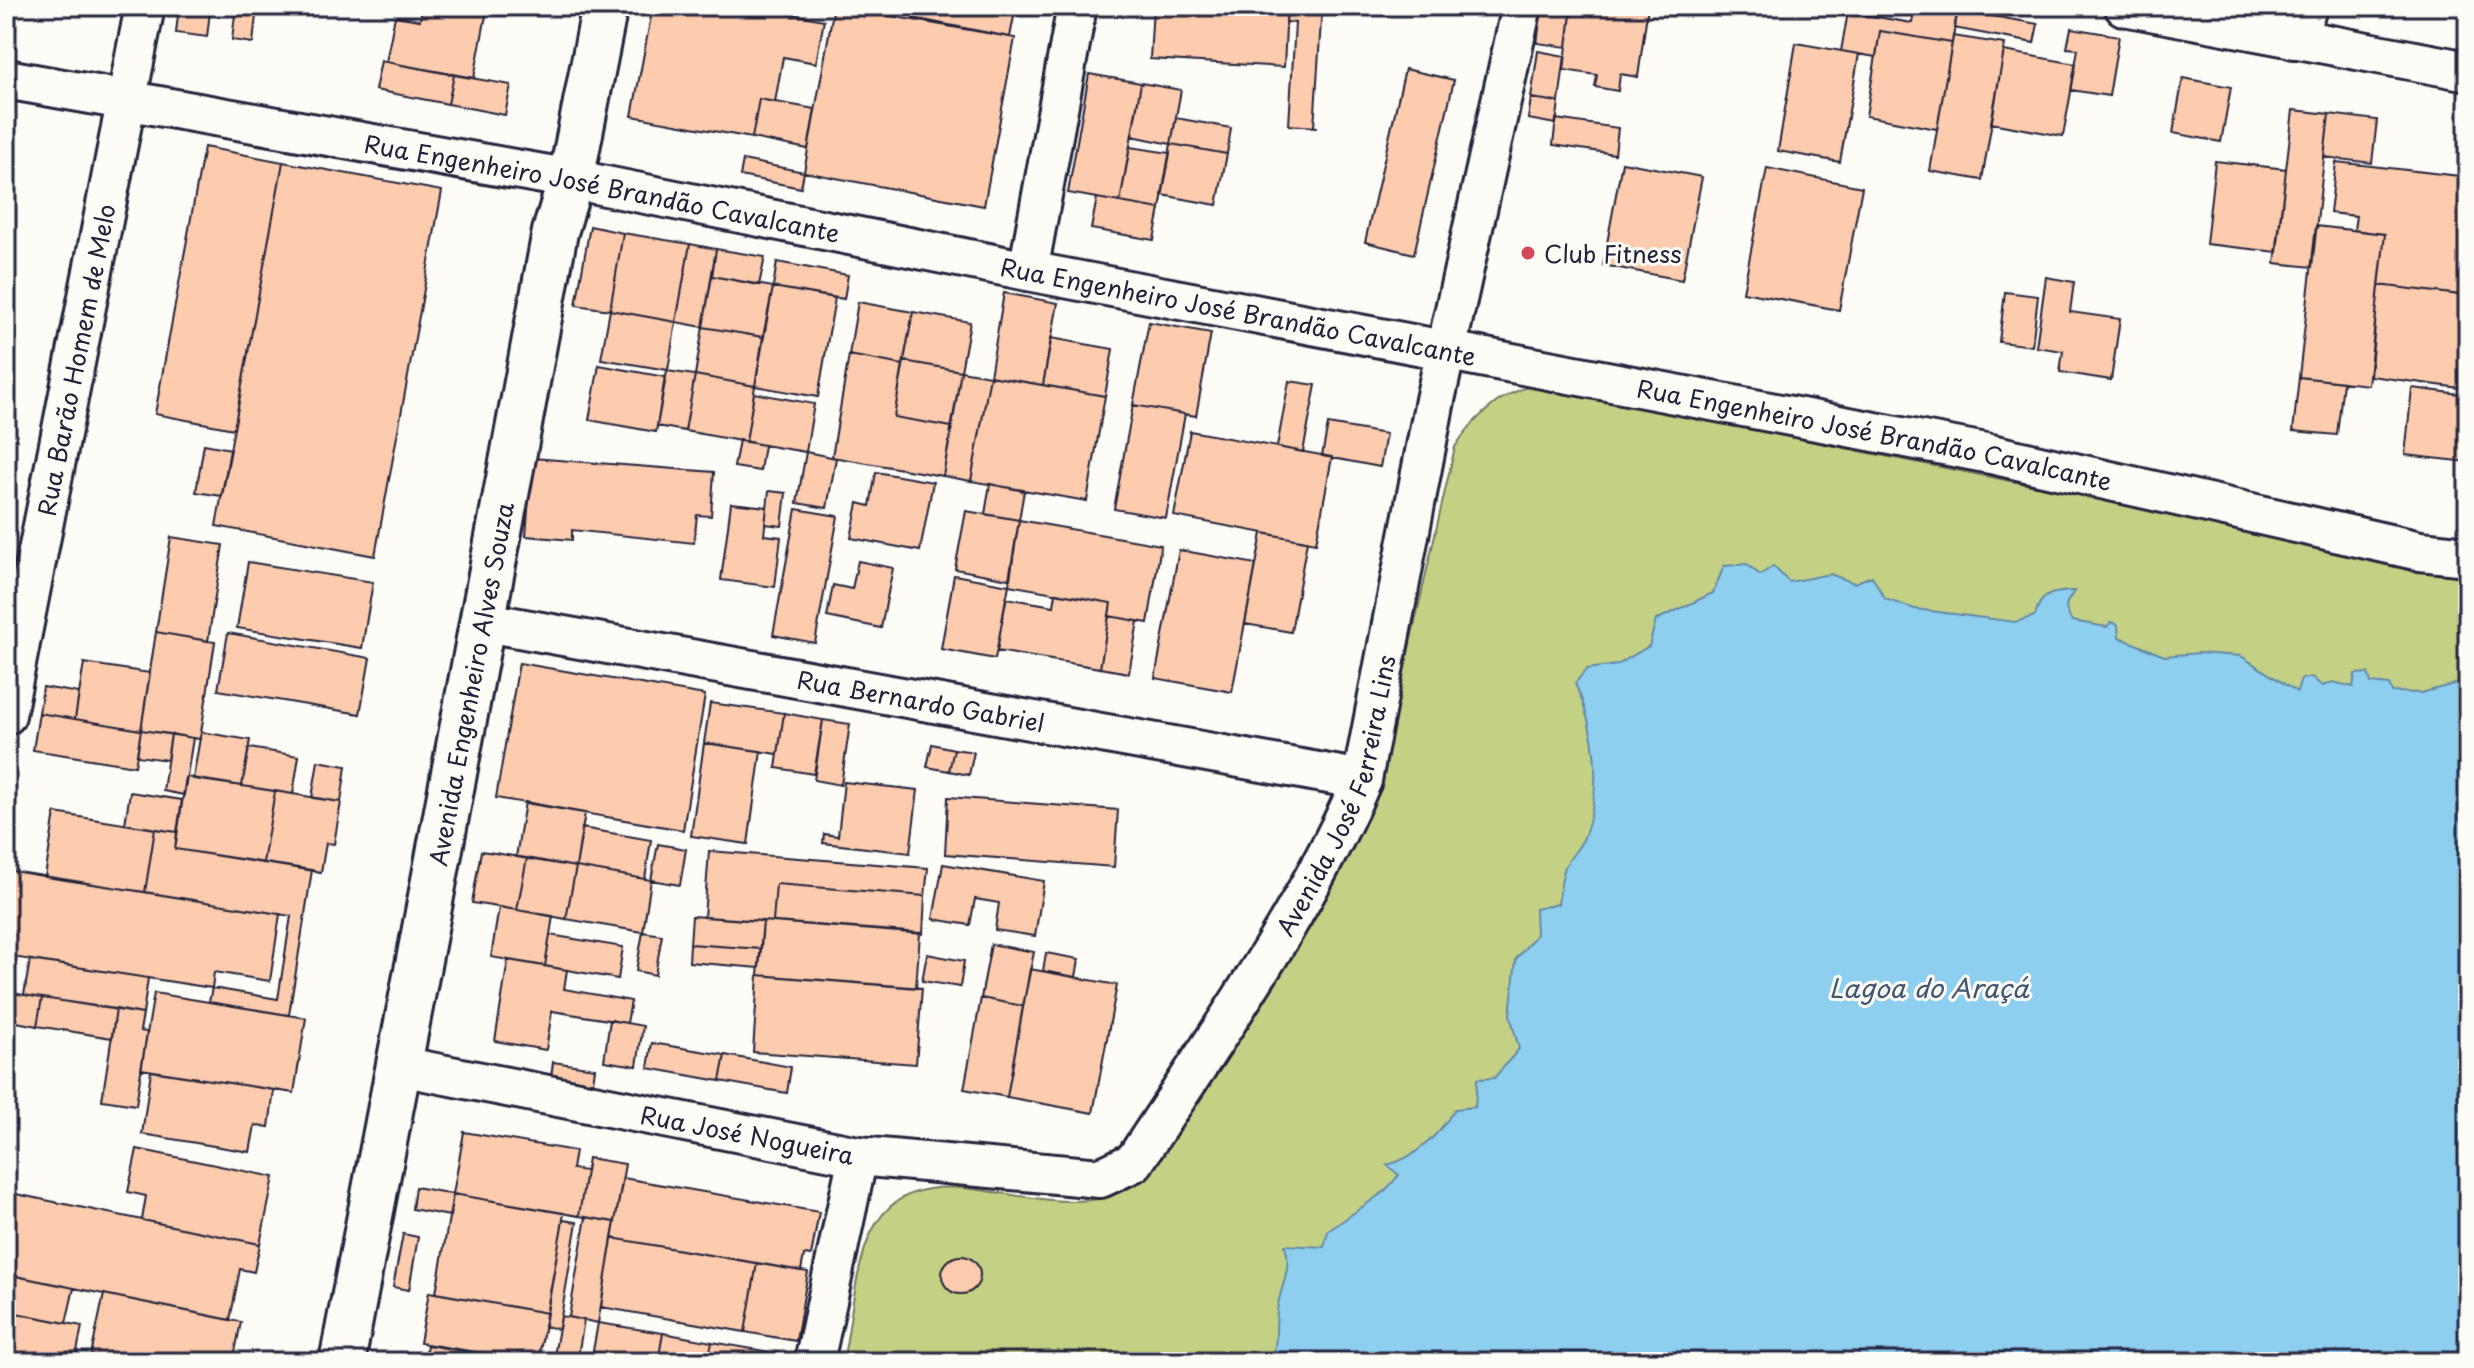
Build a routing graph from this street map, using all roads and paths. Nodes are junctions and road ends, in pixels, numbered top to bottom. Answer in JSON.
{"nodes":[{"id":1,"x":145,"y":6,"type":"edge"},
{"id":2,"x":605,"y":6,"type":"edge"},
{"id":3,"x":1077,"y":6,"type":"edge"},
{"id":4,"x":1522,"y":6,"type":"edge"},
{"id":5,"x":2124,"y":6,"type":"edge"},
{"id":6,"x":2301,"y":22,"type":"edge"},
{"id":7,"x":2468,"y":71,"type":"edge"},
{"id":8,"x":6,"y":79,"type":"edge"},
{"id":9,"x":127,"y":101,"type":"junction"},
{"id":10,"x":571,"y":179,"type":"junction"},
{"id":11,"x":1028,"y":271,"type":"junction"},
{"id":12,"x":1447,"y":349,"type":"junction"},
{"id":13,"x":2468,"y":556,"type":"edge"},
{"id":14,"x":480,"y":621,"type":"junction"},
{"id":15,"x":6,"y":715,"type":"edge"},
{"id":16,"x":1362,"y":780,"type":"junction"},
{"id":17,"x":400,"y":1066,"type":"junction"},
{"id":18,"x":858,"y":1156,"type":"junction"},
{"id":19,"x":1100,"y":1178,"type":"joint"},
{"id":20,"x":342,"y":1362,"type":"edge"},
{"id":21,"x":814,"y":1362,"type":"edge"}],
"edges":[{"from":1,"to":9,"type":"street","name":"Rua Barão Homem de Melo"},
{"from":2,"to":10,"type":"main road","name":"Avenida Engenheiro Alves Souza"},
{"from":3,"to":11,"type":"street"},
{"from":4,"to":12,"type":"street","name":"Avenida José Ferreira Lins"},
{"from":5,"to":6,"type":"street"},
{"from":6,"to":7,"type":"street"},
{"from":8,"to":9,"type":"street","name":"Rua Engenheiro José Brandão Cavalcante"},
{"from":9,"to":10,"type":"street","name":"Rua Engenheiro José Brandão Cavalcante"},
{"from":9,"to":15,"type":"street","name":"Rua Barão Homem de Melo"},
{"from":10,"to":11,"type":"street","name":"Rua Engenheiro José Brandão Cavalcante"},
{"from":10,"to":14,"type":"main road","name":"Avenida Engenheiro Alves Souza"},
{"from":11,"to":12,"type":"street","name":"Rua Engenheiro José Brandão Cavalcante"},
{"from":12,"to":13,"type":"street","name":"Rua Engenheiro José Brandão Cavalcante"},
{"from":12,"to":16,"type":"street","name":"Avenida José Ferreira Lins"},
{"from":14,"to":16,"type":"street","name":"Rua Bernardo Gabriel"},
{"from":14,"to":17,"type":"main road","name":"Avenida Engenheiro Alves Souza"},
{"from":16,"to":19,"type":"street","name":"Avenida José Ferreira Lins"},
{"from":17,"to":18,"type":"street","name":"Rua José Nogueira"},
{"from":17,"to":20,"type":"main road","name":"Avenida Engenheiro Alves Souza"},
{"from":18,"to":19,"type":"street","name":"Rua José Nogueira"},
{"from":18,"to":21,"type":"street"}]}
